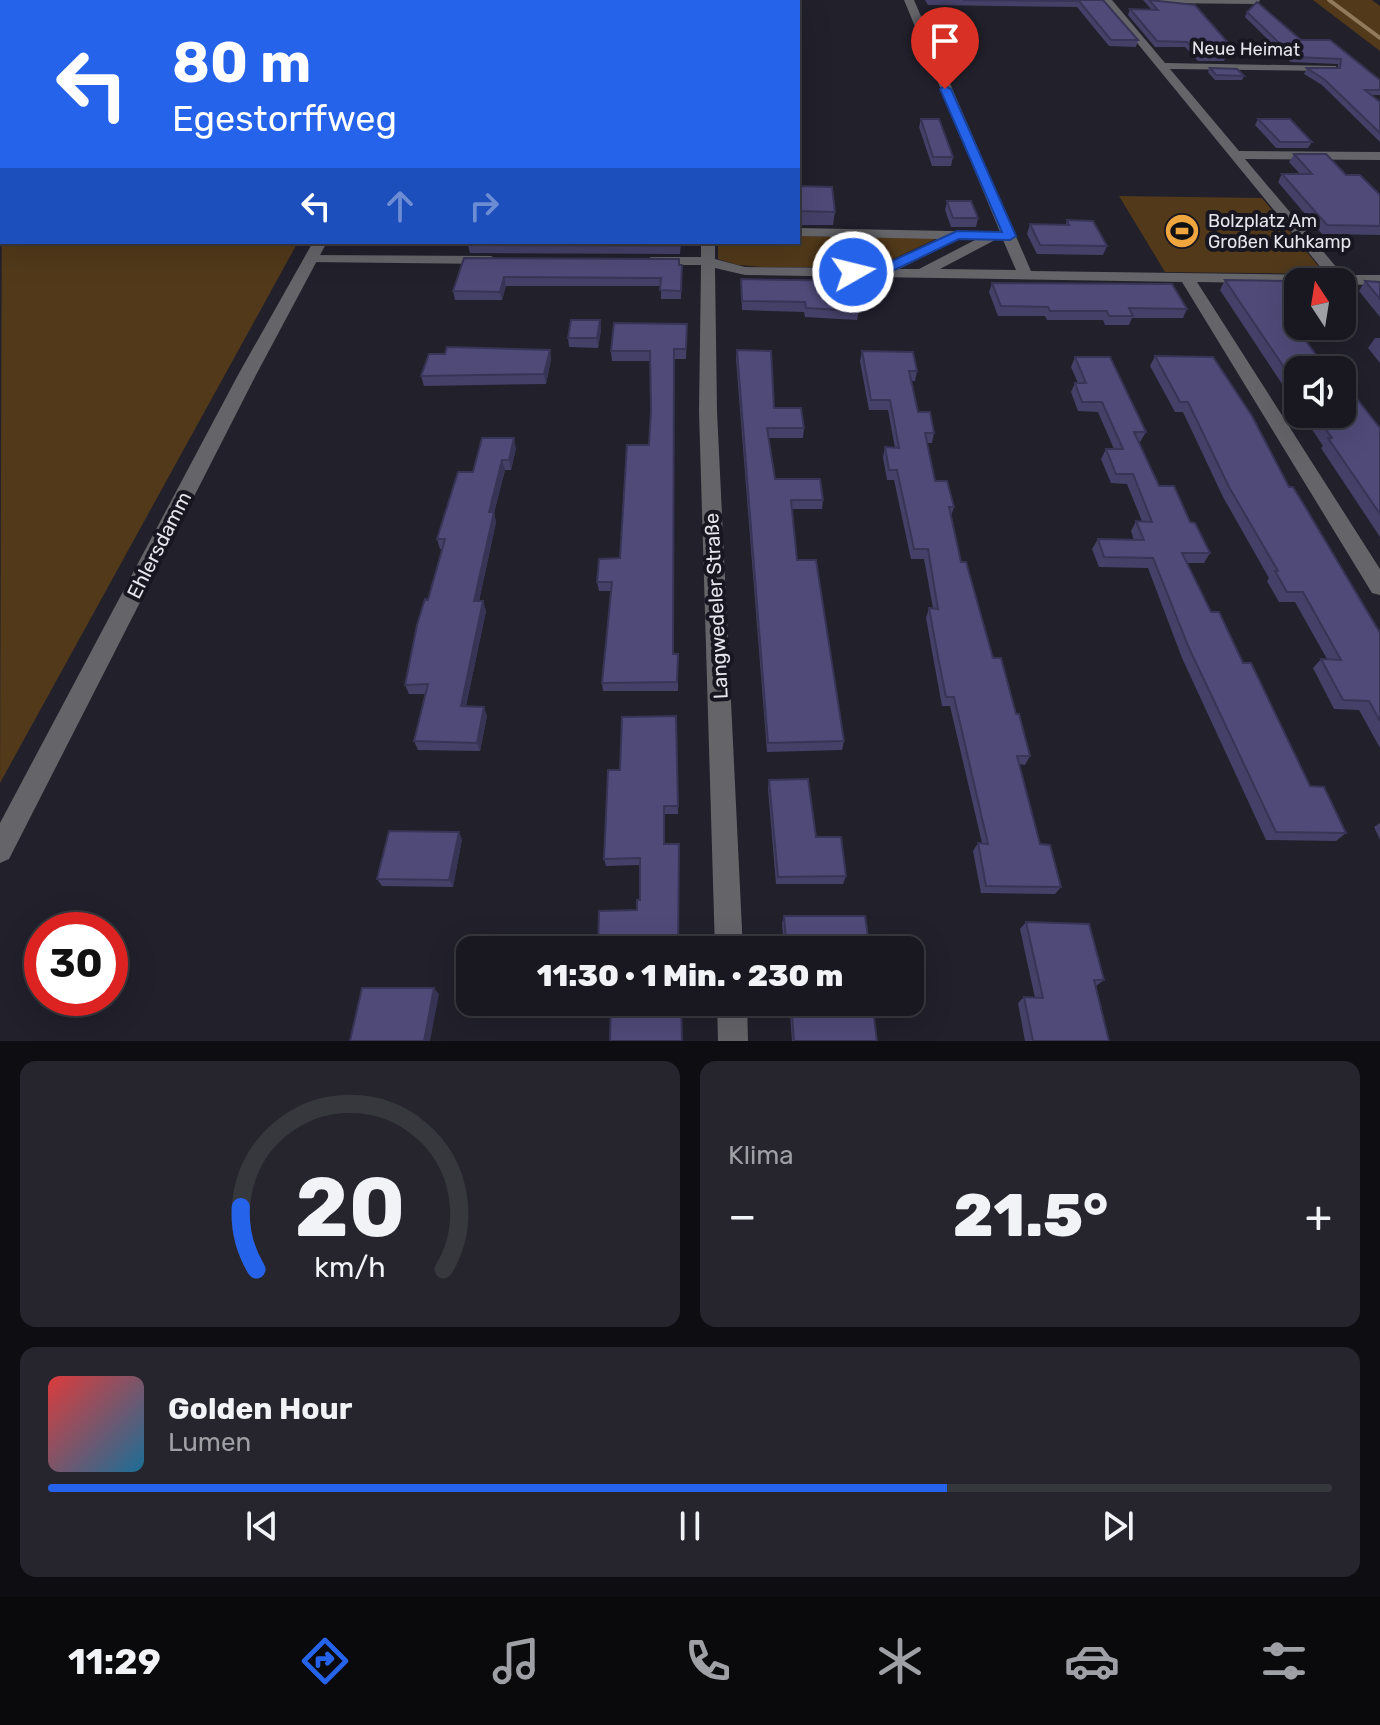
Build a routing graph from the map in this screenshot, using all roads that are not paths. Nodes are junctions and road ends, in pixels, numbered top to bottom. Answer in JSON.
{"nodes":[{"id":1,"x":909,"y":0,"type":"edge"},
{"id":2,"x":1107,"y":0,"type":"edge"},
{"id":3,"x":1153,"y":0,"type":"edge"},
{"id":4,"x":1255,"y":1,"type":"edge"},
{"id":5,"x":1160,"y":66,"type":"junction"},
{"id":6,"x":1332,"y":68,"type":"edge"},
{"id":7,"x":1234,"y":155,"type":"junction"},
{"id":8,"x":1380,"y":156,"type":"edge"},
{"id":9,"x":800,"y":232,"type":"edge"},
{"id":10,"x":957,"y":235,"type":"junction"},
{"id":11,"x":992,"y":236,"type":"junction"},
{"id":12,"x":1010,"y":236,"type":"junction"},
{"id":13,"x":319,"y":244,"type":"edge"},
{"id":14,"x":707,"y":252,"type":"edge"},
{"id":15,"x":311,"y":259,"type":"junction"},
{"id":16,"x":508,"y":260,"type":"edge"},
{"id":17,"x":634,"y":261,"type":"edge"},
{"id":18,"x":1329,"y":268,"type":"edge"},
{"id":19,"x":879,"y":272,"type":"junction"},
{"id":20,"x":921,"y":273,"type":"junction"},
{"id":21,"x":1025,"y":275,"type":"junction"},
{"id":22,"x":1187,"y":278,"type":"junction"},
{"id":23,"x":1284,"y":279,"type":"edge"},
{"id":24,"x":1356,"y":279,"type":"edge"},
{"id":25,"x":1380,"y":280,"type":"edge"},
{"id":26,"x":1380,"y":587,"type":"edge"},
{"id":27,"x":0,"y":850,"type":"edge"},
{"id":28,"x":728,"y":936,"type":"edge"},
{"id":29,"x":732,"y":1016,"type":"edge"},
{"id":30,"x":733,"y":1041,"type":"edge"}],
"edges":[{"from":1,"to":12,"type":"street"},
{"from":2,"to":5,"type":"street","name":"Neue Heimat"},
{"from":3,"to":4,"type":"street"},
{"from":5,"to":6,"type":"street","name":"Neue Heimat"},
{"from":5,"to":7,"type":"street","name":"Neue Heimat"},
{"from":7,"to":8,"type":"street"},
{"from":7,"to":18,"type":"street","name":"Neue Heimat"},
{"from":9,"to":10,"type":"street"},
{"from":10,"to":11,"type":"street"},
{"from":10,"to":19,"type":"street"},
{"from":11,"to":12,"type":"street"},
{"from":11,"to":20,"type":"street"},
{"from":12,"to":21,"type":"street"},
{"from":13,"to":15,"type":"street","name":"Ehlersdamm"},
{"from":14,"to":17,"type":"street"},
{"from":14,"to":19,"type":"street"},
{"from":14,"to":28,"type":"street","name":"Langwedeler Straße"},
{"from":15,"to":16,"type":"street"},
{"from":15,"to":27,"type":"street","name":"Ehlersdamm"},
{"from":19,"to":20,"type":"street"},
{"from":20,"to":21,"type":"street"},
{"from":21,"to":22,"type":"street"},
{"from":22,"to":23,"type":"street"},
{"from":22,"to":26,"type":"street"},
{"from":24,"to":25,"type":"street"},
{"from":29,"to":30,"type":"street"}]}
